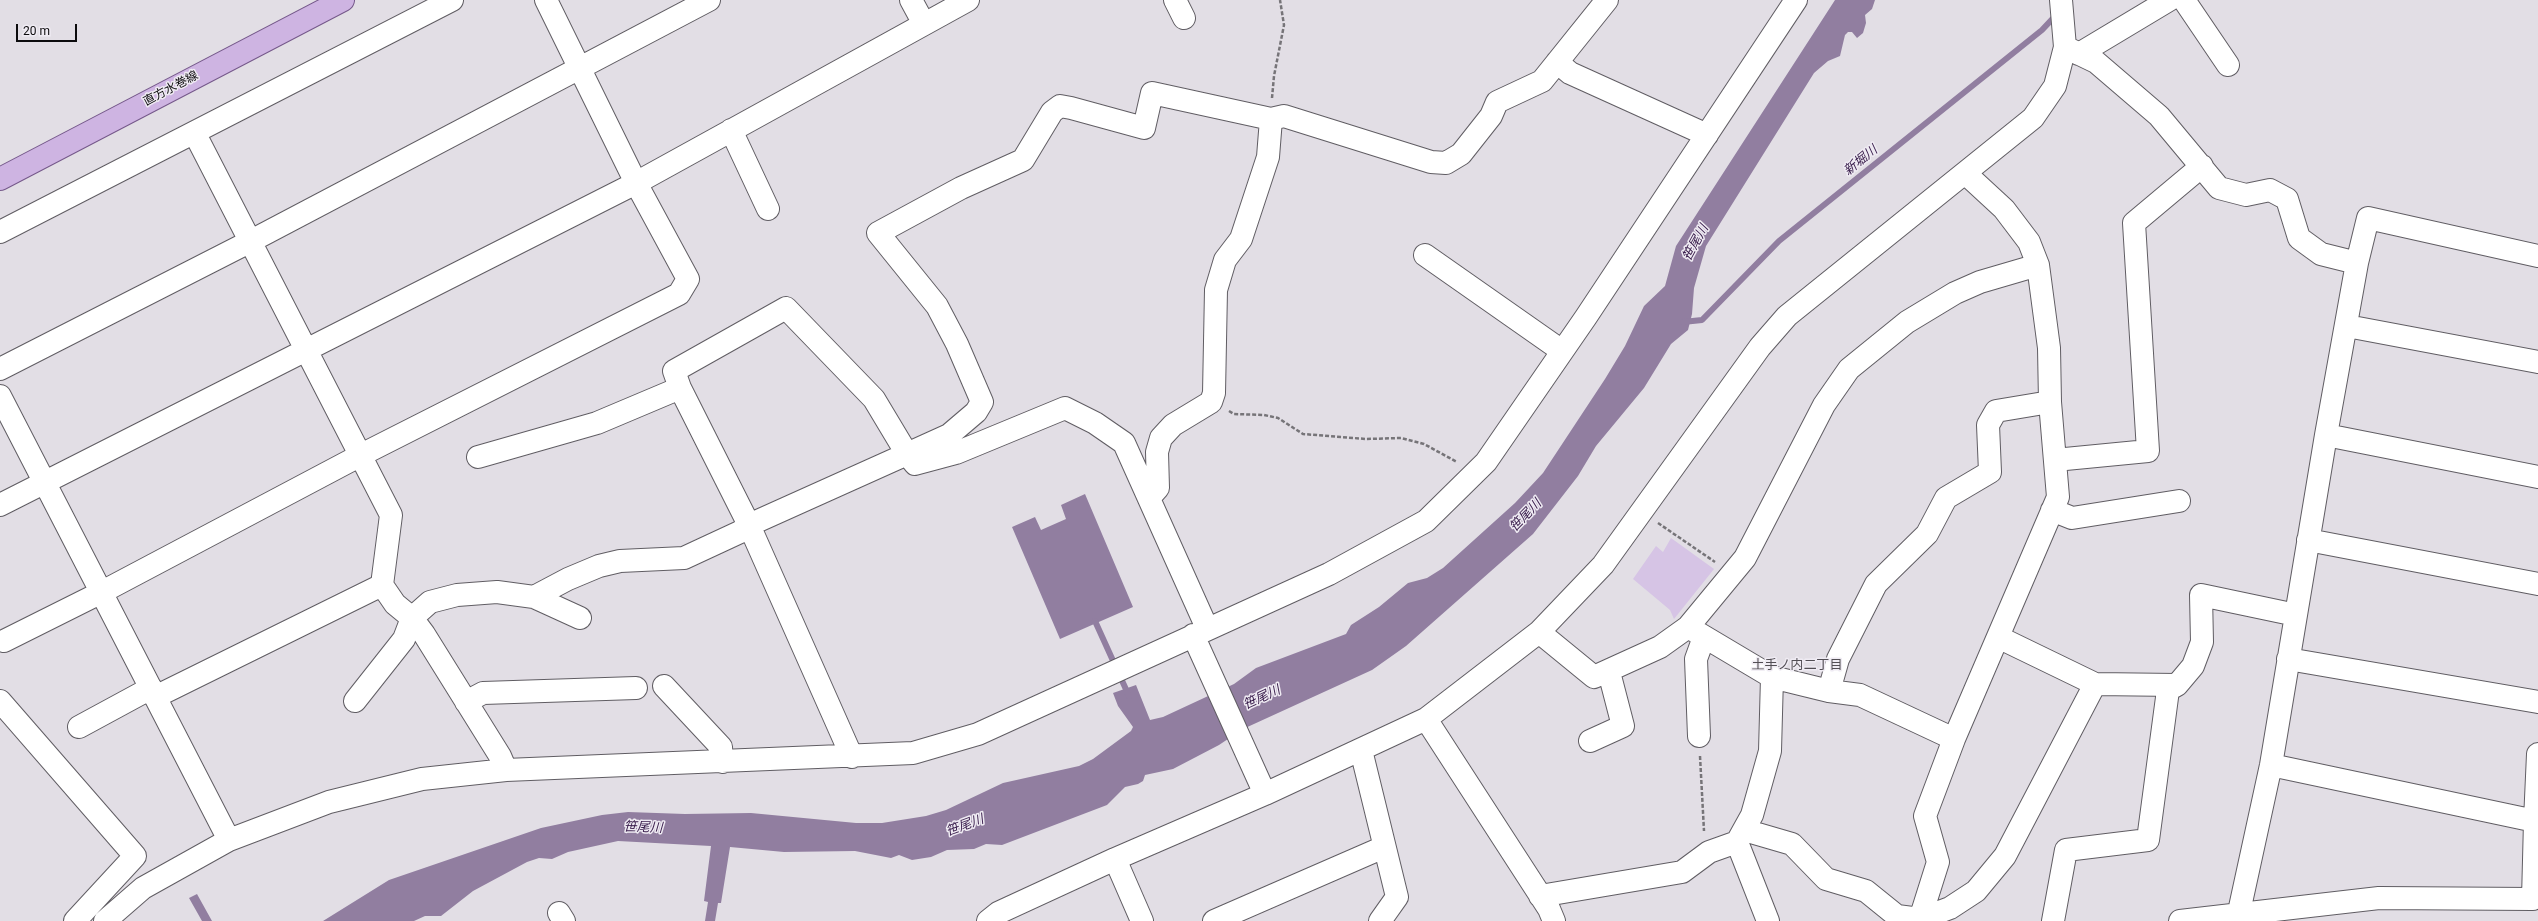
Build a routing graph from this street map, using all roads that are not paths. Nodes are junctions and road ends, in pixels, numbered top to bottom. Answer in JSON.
{"nodes":[{"id":1,"x":342,"y":0,"type":"edge"},
{"id":2,"x":452,"y":0,"type":"edge"},
{"id":3,"x":546,"y":0,"type":"edge"},
{"id":4,"x":709,"y":0,"type":"edge"},
{"id":5,"x":911,"y":0,"type":"edge"},
{"id":6,"x":968,"y":0,"type":"edge"},
{"id":7,"x":1606,"y":0,"type":"edge"},
{"id":8,"x":1796,"y":0,"type":"edge"},
{"id":9,"x":2061,"y":0,"type":"edge"},
{"id":10,"x":2169,"y":0,"type":"edge"},
{"id":11,"x":2184,"y":0,"type":"edge"},
{"id":12,"x":924,"y":24,"type":"junction"},
{"id":13,"x":2072,"y":50,"type":"junction"},
{"id":14,"x":1557,"y":62,"type":"junction"},
{"id":15,"x":2228,"y":65,"type":"dead end"},
{"id":16,"x":581,"y":68,"type":"junction"},
{"id":17,"x":1271,"y":119,"type":"junction"},
{"id":18,"x":731,"y":130,"type":"junction"},
{"id":19,"x":195,"y":134,"type":"junction"},
{"id":20,"x":1707,"y":135,"type":"junction"},
{"id":21,"x":2202,"y":166,"type":"junction"},
{"id":22,"x":1965,"y":173,"type":"junction"},
{"id":23,"x":0,"y":179,"type":"edge"},
{"id":24,"x":636,"y":183,"type":"junction"},
{"id":25,"x":768,"y":208,"type":"dead end"},
{"id":26,"x":0,"y":232,"type":"edge"},
{"id":27,"x":251,"y":241,"type":"junction"},
{"id":28,"x":1425,"y":255,"type":"dead end"},
{"id":29,"x":2538,"y":256,"type":"edge"},
{"id":30,"x":2357,"y":263,"type":"junction"},
{"id":31,"x":2038,"y":265,"type":"junction"},
{"id":32,"x":2347,"y":326,"type":"junction"},
{"id":33,"x":305,"y":350,"type":"junction"},
{"id":34,"x":1562,"y":351,"type":"junction"},
{"id":35,"x":2538,"y":362,"type":"edge"},
{"id":36,"x":0,"y":369,"type":"edge"},
{"id":37,"x":680,"y":388,"type":"junction"},
{"id":38,"x":0,"y":396,"type":"edge"},
{"id":39,"x":2050,"y":402,"type":"junction"},
{"id":40,"x":2326,"y":435,"type":"junction"},
{"id":41,"x":907,"y":454,"type":"junction"},
{"id":42,"x":361,"y":455,"type":"junction"},
{"id":43,"x":478,"y":457,"type":"dead end"},
{"id":44,"x":2056,"y":460,"type":"junction"},
{"id":45,"x":2538,"y":477,"type":"edge"},
{"id":46,"x":44,"y":482,"type":"junction"},
{"id":47,"x":1149,"y":498,"type":"junction"},
{"id":48,"x":2179,"y":501,"type":"dead end"},
{"id":49,"x":0,"y":505,"type":"edge"},
{"id":50,"x":2052,"y":510,"type":"junction"},
{"id":51,"x":749,"y":525,"type":"junction"},
{"id":52,"x":2308,"y":540,"type":"junction"},
{"id":53,"x":2538,"y":584,"type":"edge"},
{"id":54,"x":382,"y":585,"type":"junction"},
{"id":55,"x":102,"y":592,"type":"junction"},
{"id":56,"x":534,"y":597,"type":"junction"},
{"id":57,"x":2296,"y":615,"type":"junction"},
{"id":58,"x":412,"y":618,"type":"junction"},
{"id":59,"x":580,"y":618,"type":"dead end"},
{"id":60,"x":1200,"y":632,"type":"junction"},
{"id":61,"x":1539,"y":632,"type":"junction"},
{"id":62,"x":1696,"y":632,"type":"junction"},
{"id":63,"x":1998,"y":637,"type":"junction"},
{"id":64,"x":4,"y":640,"type":"dead end"},
{"id":65,"x":2288,"y":659,"type":"junction"},
{"id":66,"x":1609,"y":672,"type":"junction"},
{"id":67,"x":1772,"y":677,"type":"junction"},
{"id":68,"x":2095,"y":684,"type":"junction"},
{"id":69,"x":2177,"y":684,"type":"junction"},
{"id":70,"x":664,"y":686,"type":"dead end"},
{"id":71,"x":636,"y":688,"type":"dead end"},
{"id":72,"x":1828,"y":691,"type":"junction"},
{"id":73,"x":153,"y":692,"type":"junction"},
{"id":74,"x":0,"y":701,"type":"edge"},
{"id":75,"x":355,"y":701,"type":"dead end"},
{"id":76,"x":466,"y":702,"type":"junction"},
{"id":77,"x":2538,"y":702,"type":"edge"},
{"id":78,"x":1426,"y":719,"type":"junction"},
{"id":79,"x":79,"y":727,"type":"dead end"},
{"id":80,"x":1699,"y":736,"type":"road end"},
{"id":81,"x":1954,"y":738,"type":"junction"},
{"id":82,"x":1590,"y":741,"type":"dead end"},
{"id":83,"x":1361,"y":750,"type":"junction"},
{"id":84,"x":2538,"y":754,"type":"edge"},
{"id":85,"x":852,"y":757,"type":"junction"},
{"id":86,"x":722,"y":762,"type":"junction"},
{"id":87,"x":2271,"y":765,"type":"junction"},
{"id":88,"x":506,"y":770,"type":"junction"},
{"id":89,"x":1262,"y":788,"type":"junction"},
{"id":90,"x":2535,"y":821,"type":"junction"},
{"id":91,"x":1740,"y":836,"type":"junction"},
{"id":92,"x":229,"y":840,"type":"junction"},
{"id":93,"x":1384,"y":847,"type":"junction"},
{"id":94,"x":1116,"y":859,"type":"junction"},
{"id":95,"x":1540,"y":896,"type":"junction"},
{"id":96,"x":2237,"y":917,"type":"edge"},
{"id":97,"x":988,"y":918,"type":"edge"},
{"id":98,"x":1920,"y":919,"type":"junction"},
{"id":99,"x":75,"y":921,"type":"edge"},
{"id":100,"x":105,"y":921,"type":"edge"},
{"id":101,"x":1142,"y":921,"type":"edge"},
{"id":102,"x":1214,"y":921,"type":"edge"},
{"id":103,"x":1380,"y":921,"type":"edge"},
{"id":104,"x":1554,"y":921,"type":"edge"},
{"id":105,"x":1768,"y":921,"type":"edge"},
{"id":106,"x":2054,"y":921,"type":"edge"},
{"id":107,"x":2180,"y":921,"type":"edge"}],
"edges":[{"from":1,"to":23,"type":"main road","name":"直方水巻線"},
{"from":2,"to":19,"type":"street"},
{"from":3,"to":16,"type":"street"},
{"from":4,"to":16,"type":"street"},
{"from":5,"to":12,"type":"street"},
{"from":6,"to":12,"type":"street"},
{"from":7,"to":14,"type":"street"},
{"from":8,"to":20,"type":"street"},
{"from":9,"to":13,"type":"street"},
{"from":10,"to":13,"type":"street"},
{"from":11,"to":15,"type":"street"},
{"from":12,"to":18,"type":"street"},
{"from":13,"to":21,"type":"street"},
{"from":13,"to":22,"type":"street"},
{"from":14,"to":17,"type":"street"},
{"from":14,"to":20,"type":"street"},
{"from":16,"to":24,"type":"street"},
{"from":16,"to":27,"type":"street"},
{"from":17,"to":41,"type":"street"},
{"from":17,"to":47,"type":"street"},
{"from":18,"to":24,"type":"street"},
{"from":18,"to":25,"type":"street"},
{"from":19,"to":26,"type":"street"},
{"from":19,"to":27,"type":"street"},
{"from":20,"to":34,"type":"street"},
{"from":21,"to":30,"type":"street"},
{"from":21,"to":44,"type":"street"},
{"from":22,"to":31,"type":"street"},
{"from":22,"to":61,"type":"street"},
{"from":24,"to":33,"type":"street"},
{"from":24,"to":42,"type":"street"},
{"from":27,"to":33,"type":"street"},
{"from":27,"to":36,"type":"street"},
{"from":28,"to":34,"type":"street"},
{"from":29,"to":30,"type":"street"},
{"from":30,"to":32,"type":"street"},
{"from":31,"to":39,"type":"street"},
{"from":31,"to":62,"type":"street"},
{"from":32,"to":35,"type":"street"},
{"from":32,"to":40,"type":"street"},
{"from":33,"to":42,"type":"street"},
{"from":33,"to":46,"type":"street"},
{"from":34,"to":60,"type":"street"},
{"from":37,"to":41,"type":"street"},
{"from":37,"to":43,"type":"street"},
{"from":37,"to":51,"type":"street"},
{"from":38,"to":46,"type":"street"},
{"from":39,"to":44,"type":"street"},
{"from":39,"to":72,"type":"street"},
{"from":40,"to":45,"type":"street"},
{"from":40,"to":52,"type":"street"},
{"from":41,"to":47,"type":"street"},
{"from":41,"to":51,"type":"street"},
{"from":42,"to":54,"type":"street"},
{"from":42,"to":55,"type":"street"},
{"from":44,"to":50,"type":"street"},
{"from":46,"to":49,"type":"street"},
{"from":46,"to":55,"type":"street"},
{"from":47,"to":60,"type":"street"},
{"from":48,"to":50,"type":"street"},
{"from":50,"to":63,"type":"street"},
{"from":51,"to":56,"type":"street"},
{"from":51,"to":85,"type":"street"},
{"from":52,"to":53,"type":"street"},
{"from":52,"to":57,"type":"street"},
{"from":54,"to":58,"type":"street"},
{"from":54,"to":73,"type":"street"},
{"from":55,"to":64,"type":"street"},
{"from":55,"to":73,"type":"street"},
{"from":56,"to":58,"type":"street"},
{"from":56,"to":59,"type":"street"},
{"from":57,"to":65,"type":"street"},
{"from":57,"to":69,"type":"street"},
{"from":58,"to":75,"type":"street"},
{"from":58,"to":76,"type":"street"},
{"from":60,"to":85,"type":"street"},
{"from":60,"to":89,"type":"street"},
{"from":61,"to":66,"type":"street"},
{"from":61,"to":78,"type":"street"},
{"from":62,"to":66,"type":"street"},
{"from":62,"to":67,"type":"street"},
{"from":62,"to":80,"type":"street"},
{"from":63,"to":68,"type":"street"},
{"from":63,"to":81,"type":"street"},
{"from":65,"to":77,"type":"street"},
{"from":65,"to":87,"type":"street"},
{"from":66,"to":82,"type":"street"},
{"from":67,"to":72,"type":"street"},
{"from":67,"to":91,"type":"street"},
{"from":68,"to":69,"type":"street"},
{"from":68,"to":98,"type":"street"},
{"from":69,"to":106,"type":"street"},
{"from":70,"to":86,"type":"street"},
{"from":71,"to":76,"type":"street"},
{"from":72,"to":81,"type":"street"},
{"from":73,"to":79,"type":"street"},
{"from":73,"to":92,"type":"street"},
{"from":74,"to":99,"type":"street"},
{"from":76,"to":88,"type":"street"},
{"from":78,"to":83,"type":"street"},
{"from":78,"to":95,"type":"street"},
{"from":81,"to":98,"type":"street"},
{"from":83,"to":89,"type":"street"},
{"from":83,"to":93,"type":"street"},
{"from":84,"to":90,"type":"street"},
{"from":85,"to":86,"type":"street"},
{"from":86,"to":88,"type":"street"},
{"from":87,"to":90,"type":"street"},
{"from":87,"to":96,"type":"street"},
{"from":88,"to":92,"type":"street"},
{"from":89,"to":94,"type":"street"},
{"from":90,"to":96,"type":"street"},
{"from":91,"to":95,"type":"street"},
{"from":91,"to":98,"type":"street"},
{"from":91,"to":105,"type":"street"},
{"from":92,"to":100,"type":"street"},
{"from":93,"to":102,"type":"street"},
{"from":93,"to":103,"type":"street"},
{"from":94,"to":97,"type":"street"},
{"from":94,"to":101,"type":"street"},
{"from":95,"to":104,"type":"street"},
{"from":96,"to":107,"type":"street"}]}
